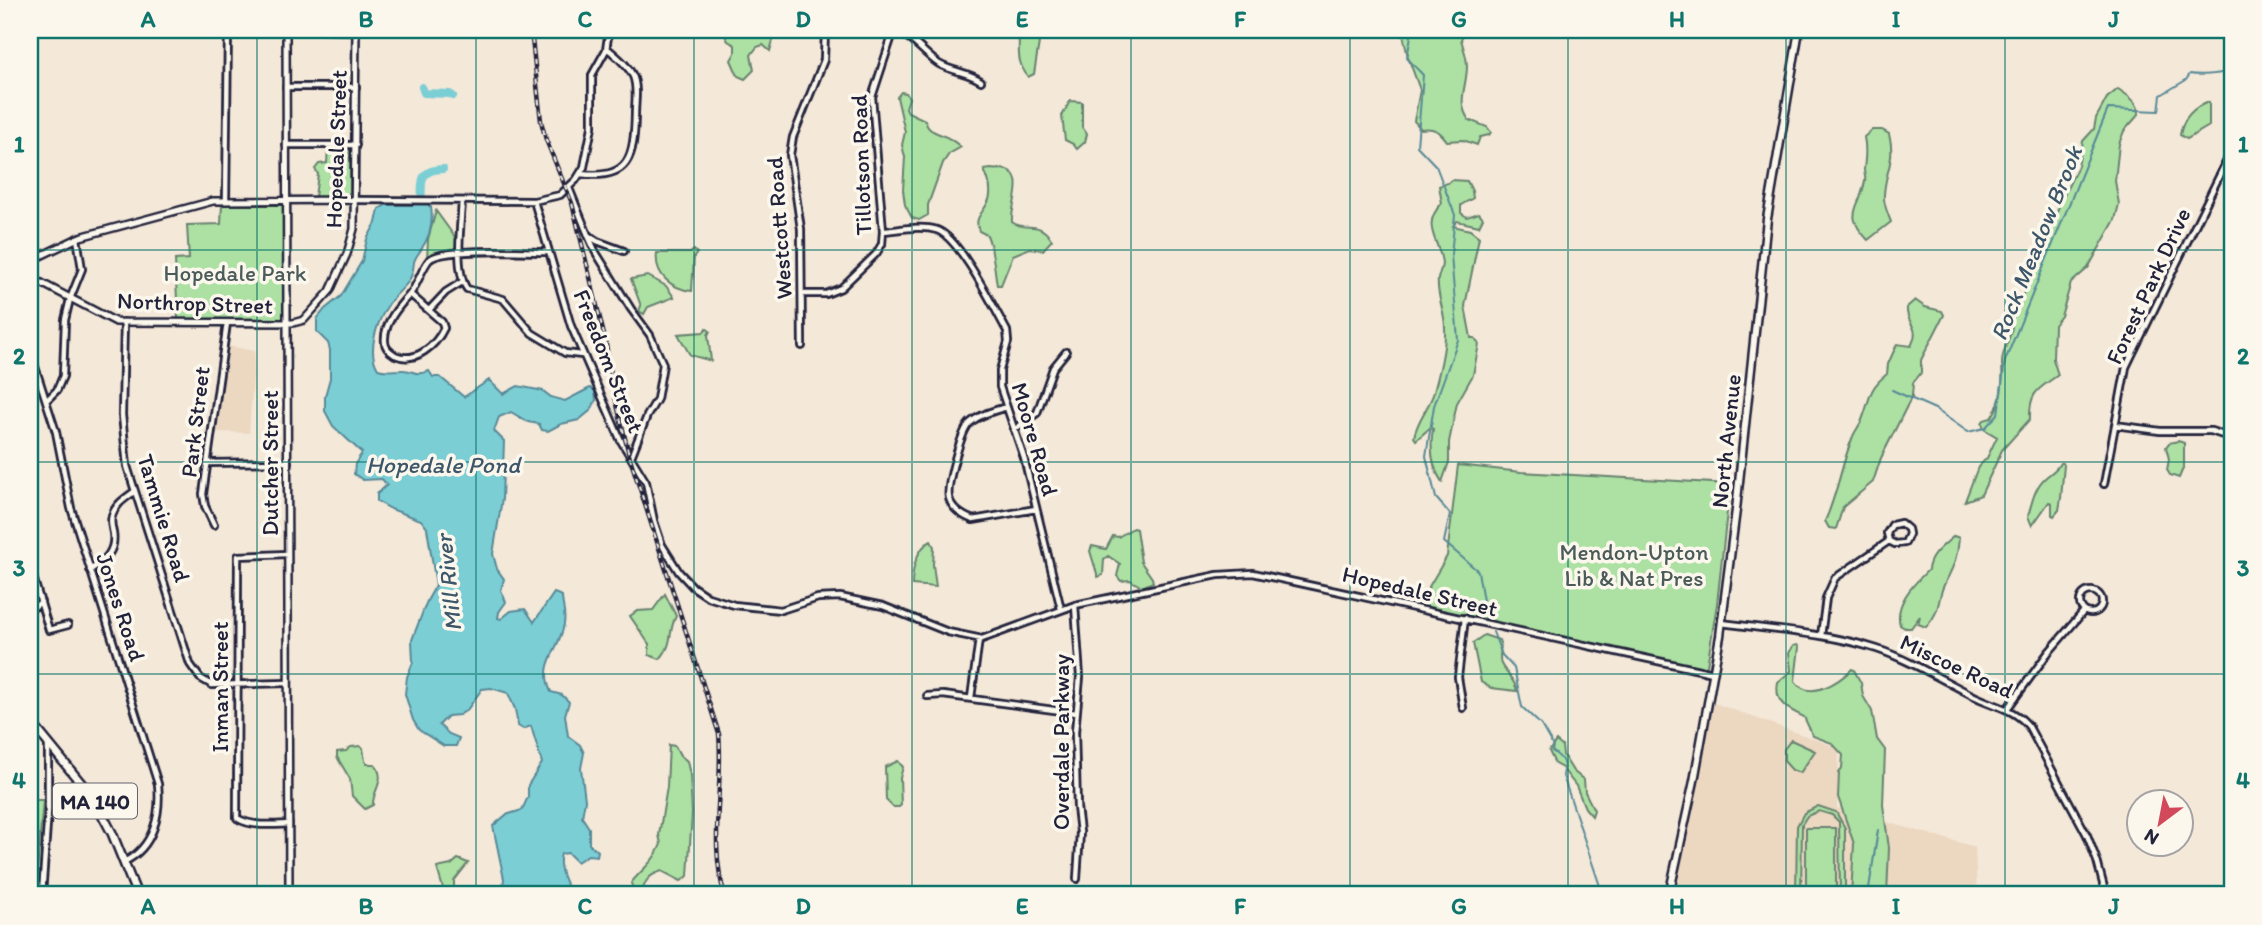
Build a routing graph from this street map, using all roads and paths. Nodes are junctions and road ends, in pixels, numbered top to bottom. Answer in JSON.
{"nodes":[{"id":1,"x":228,"y":30,"type":"edge"},
{"id":2,"x":266,"y":30,"type":"edge"},
{"id":3,"x":286,"y":30,"type":"edge"},
{"id":4,"x":320,"y":30,"type":"edge"},
{"id":5,"x":356,"y":30,"type":"edge"},
{"id":6,"x":609,"y":30,"type":"edge"},
{"id":7,"x":825,"y":30,"type":"edge"},
{"id":8,"x":894,"y":30,"type":"edge"},
{"id":9,"x":1799,"y":30,"type":"edge"},
{"id":10,"x":607,"y":48,"type":"junction"},
{"id":11,"x":981,"y":81,"type":"dead end"},
{"id":12,"x":286,"y":87,"type":"junction"},
{"id":13,"x":356,"y":87,"type":"junction"},
{"id":14,"x":286,"y":145,"type":"junction"},
{"id":15,"x":356,"y":145,"type":"junction"},
{"id":16,"x":2232,"y":150,"type":"edge"},
{"id":17,"x":581,"y":174,"type":"junction"},
{"id":18,"x":569,"y":188,"type":"junction"},
{"id":19,"x":286,"y":200,"type":"junction"},
{"id":20,"x":355,"y":200,"type":"junction"},
{"id":21,"x":226,"y":201,"type":"junction"},
{"id":22,"x":462,"y":201,"type":"junction"},
{"id":23,"x":534,"y":201,"type":"junction"},
{"id":24,"x":883,"y":231,"type":"junction"},
{"id":25,"x":588,"y":234,"type":"junction"},
{"id":26,"x":77,"y":238,"type":"junction"},
{"id":27,"x":624,"y":251,"type":"dead end"},
{"id":28,"x":461,"y":252,"type":"junction"},
{"id":29,"x":549,"y":252,"type":"junction"},
{"id":30,"x":30,"y":261,"type":"edge"},
{"id":31,"x":30,"y":277,"type":"edge"},
{"id":32,"x":462,"y":282,"type":"junction"},
{"id":33,"x":410,"y":294,"type":"junction"},
{"id":34,"x":803,"y":294,"type":"junction"},
{"id":35,"x":70,"y":299,"type":"junction"},
{"id":36,"x":429,"y":310,"type":"junction"},
{"id":37,"x":124,"y":322,"type":"junction"},
{"id":38,"x":227,"y":323,"type":"junction"},
{"id":39,"x":285,"y":323,"type":"junction"},
{"id":40,"x":802,"y":346,"type":"dead end"},
{"id":41,"x":30,"y":351,"type":"edge"},
{"id":42,"x":1066,"y":352,"type":"dead end"},
{"id":43,"x":583,"y":355,"type":"junction"},
{"id":44,"x":32,"y":367,"type":"edge"},
{"id":45,"x":46,"y":401,"type":"junction"},
{"id":46,"x":1006,"y":407,"type":"junction"},
{"id":47,"x":2115,"y":425,"type":"junction"},
{"id":48,"x":1014,"y":430,"type":"junction"},
{"id":49,"x":2232,"y":438,"type":"edge"},
{"id":50,"x":631,"y":457,"type":"junction"},
{"id":51,"x":208,"y":463,"type":"junction"},
{"id":52,"x":288,"y":463,"type":"junction"},
{"id":53,"x":2104,"y":484,"type":"dead end"},
{"id":54,"x":135,"y":491,"type":"junction"},
{"id":55,"x":1036,"y":509,"type":"junction"},
{"id":56,"x":214,"y":524,"type":"dead end"},
{"id":57,"x":1889,"y":541,"type":"junction"},
{"id":58,"x":287,"y":554,"type":"junction"},
{"id":59,"x":30,"y":567,"type":"edge"},
{"id":60,"x":90,"y":569,"type":"junction"},
{"id":61,"x":41,"y":602,"type":"junction"},
{"id":62,"x":1075,"y":605,"type":"junction"},
{"id":63,"x":1061,"y":609,"type":"junction"},
{"id":64,"x":30,"y":610,"type":"edge"},
{"id":65,"x":2084,"y":611,"type":"junction"},
{"id":66,"x":1465,"y":618,"type":"junction"},
{"id":67,"x":1722,"y":623,"type":"junction"},
{"id":68,"x":68,"y":625,"type":"dead end"},
{"id":69,"x":1821,"y":636,"type":"junction"},
{"id":70,"x":979,"y":639,"type":"junction"},
{"id":71,"x":1714,"y":673,"type":"junction"},
{"id":72,"x":288,"y":683,"type":"junction"},
{"id":73,"x":238,"y":684,"type":"junction"},
{"id":74,"x":927,"y":696,"type":"dead end"},
{"id":75,"x":971,"y":698,"type":"junction"},
{"id":76,"x":1463,"y":708,"type":"dead end"},
{"id":77,"x":2007,"y":710,"type":"junction"},
{"id":78,"x":1076,"y":713,"type":"junction"},
{"id":79,"x":30,"y":721,"type":"edge"},
{"id":80,"x":48,"y":743,"type":"junction"},
{"id":81,"x":61,"y":757,"type":"junction"},
{"id":82,"x":48,"y":766,"type":"junction"},
{"id":83,"x":289,"y":824,"type":"junction"},
{"id":84,"x":124,"y":862,"type":"junction"},
{"id":85,"x":1077,"y":879,"type":"dead end"},
{"id":86,"x":42,"y":895,"type":"edge"},
{"id":87,"x":137,"y":895,"type":"edge"},
{"id":88,"x":289,"y":895,"type":"edge"},
{"id":89,"x":1669,"y":895,"type":"edge"},
{"id":90,"x":2106,"y":895,"type":"edge"}],
"edges":[{"from":1,"to":2,"type":"street"},
{"from":1,"to":21,"type":"street"},
{"from":3,"to":12,"type":"street","name":"Dutcher Street"},
{"from":4,"to":5,"type":"street"},
{"from":5,"to":13,"type":"street","name":"Hopedale Street"},
{"from":6,"to":10,"type":"street"},
{"from":7,"to":34,"type":"street","name":"Westcott Road"},
{"from":8,"to":11,"type":"street"},
{"from":8,"to":24,"type":"street","name":"Tillotson Road"},
{"from":9,"to":67,"type":"main road","name":"North Avenue"},
{"from":10,"to":17,"type":"street"},
{"from":10,"to":17,"type":"street"},
{"from":12,"to":13,"type":"street"},
{"from":12,"to":14,"type":"street","name":"Dutcher Street"},
{"from":13,"to":15,"type":"street","name":"Hopedale Street"},
{"from":14,"to":15,"type":"street"},
{"from":14,"to":19,"type":"street","name":"Dutcher Street"},
{"from":15,"to":20,"type":"street","name":"Hopedale Street"},
{"from":16,"to":47,"type":"street","name":"Forest Park Drive"},
{"from":17,"to":18,"type":"street"},
{"from":18,"to":23,"type":"street"},
{"from":18,"to":25,"type":"street"},
{"from":19,"to":20,"type":"street"},
{"from":19,"to":21,"type":"street"},
{"from":19,"to":39,"type":"street","name":"Dutcher Street"},
{"from":20,"to":22,"type":"street"},
{"from":20,"to":39,"type":"street","name":"Hopedale Street"},
{"from":21,"to":26,"type":"street"},
{"from":22,"to":23,"type":"street"},
{"from":22,"to":28,"type":"street"},
{"from":23,"to":29,"type":"street","name":"Freedom Street"},
{"from":24,"to":34,"type":"street","name":"Tillotson Road"},
{"from":24,"to":46,"type":"street","name":"Moore Road"},
{"from":25,"to":27,"type":"street"},
{"from":25,"to":50,"type":"street"},
{"from":26,"to":30,"type":"street"},
{"from":26,"to":35,"type":"street"},
{"from":28,"to":29,"type":"street"},
{"from":28,"to":32,"type":"street"},
{"from":28,"to":33,"type":"street"},
{"from":29,"to":43,"type":"street","name":"Freedom Street"},
{"from":31,"to":35,"type":"street","name":"Northrop Street"},
{"from":32,"to":36,"type":"street"},
{"from":32,"to":43,"type":"street"},
{"from":33,"to":36,"type":"street"},
{"from":33,"to":36,"type":"street"},
{"from":34,"to":40,"type":"street","name":"Westcott Road"},
{"from":35,"to":37,"type":"street","name":"Northrop Street"},
{"from":35,"to":45,"type":"street"},
{"from":37,"to":38,"type":"street","name":"Northrop Street"},
{"from":37,"to":54,"type":"street","name":"Tammie Road"},
{"from":38,"to":39,"type":"street","name":"Northrop Street"},
{"from":38,"to":51,"type":"street","name":"Park Street"},
{"from":39,"to":52,"type":"street","name":"Dutcher Street"},
{"from":41,"to":44,"type":"street","name":"Jones Road"},
{"from":42,"to":48,"type":"street"},
{"from":43,"to":50,"type":"street","name":"Freedom Street"},
{"from":44,"to":45,"type":"street","name":"Jones Road"},
{"from":45,"to":60,"type":"street","name":"Jones Road"},
{"from":46,"to":48,"type":"street","name":"Moore Road"},
{"from":46,"to":55,"type":"street"},
{"from":47,"to":49,"type":"street"},
{"from":47,"to":53,"type":"street","name":"Forest Park Drive"},
{"from":48,"to":55,"type":"street","name":"Moore Road"},
{"from":50,"to":70,"type":"street","name":"Freedom Street"},
{"from":51,"to":52,"type":"street"},
{"from":51,"to":56,"type":"street","name":"Park Street"},
{"from":52,"to":58,"type":"street","name":"Dutcher Street"},
{"from":54,"to":60,"type":"street"},
{"from":54,"to":73,"type":"street","name":"Tammie Road"},
{"from":55,"to":63,"type":"street","name":"Moore Road"},
{"from":57,"to":57,"type":"street"},
{"from":57,"to":69,"type":"street"},
{"from":58,"to":72,"type":"street","name":"Dutcher Street"},
{"from":58,"to":73,"type":"street","name":"Inman Street"},
{"from":59,"to":61,"type":"street"},
{"from":60,"to":84,"type":"street","name":"Jones Road"},
{"from":61,"to":64,"type":"street"},
{"from":61,"to":68,"type":"street"},
{"from":62,"to":63,"type":"street"},
{"from":62,"to":66,"type":"street","name":"Hopedale Street"},
{"from":62,"to":78,"type":"street","name":"Overdale Parkway"},
{"from":63,"to":70,"type":"street"},
{"from":65,"to":65,"type":"street"},
{"from":65,"to":77,"type":"street"},
{"from":66,"to":71,"type":"street","name":"Hopedale Street"},
{"from":66,"to":76,"type":"street"},
{"from":67,"to":69,"type":"street","name":"Miscoe Road"},
{"from":67,"to":71,"type":"main road","name":"North Avenue"},
{"from":69,"to":77,"type":"street","name":"Miscoe Road"},
{"from":70,"to":75,"type":"street"},
{"from":71,"to":89,"type":"main road","name":"North Avenue"},
{"from":72,"to":73,"type":"street","name":"Tammie Road"},
{"from":72,"to":83,"type":"street","name":"Dutcher Street"},
{"from":73,"to":83,"type":"street","name":"Inman Street"},
{"from":74,"to":75,"type":"street"},
{"from":75,"to":78,"type":"street"},
{"from":77,"to":90,"type":"street","name":"Miscoe Road"},
{"from":78,"to":85,"type":"street","name":"Overdale Parkway"},
{"from":79,"to":80,"type":"main road","number":"MA 140"},
{"from":80,"to":81,"type":"main road","number":"MA 140"},
{"from":80,"to":82,"type":"street"},
{"from":81,"to":82,"type":"street"},
{"from":81,"to":84,"type":"main road","number":"MA 140"},
{"from":82,"to":86,"type":"street"},
{"from":83,"to":88,"type":"street","name":"Dutcher Street"},
{"from":84,"to":87,"type":"main road","number":"MA 140"}]}
